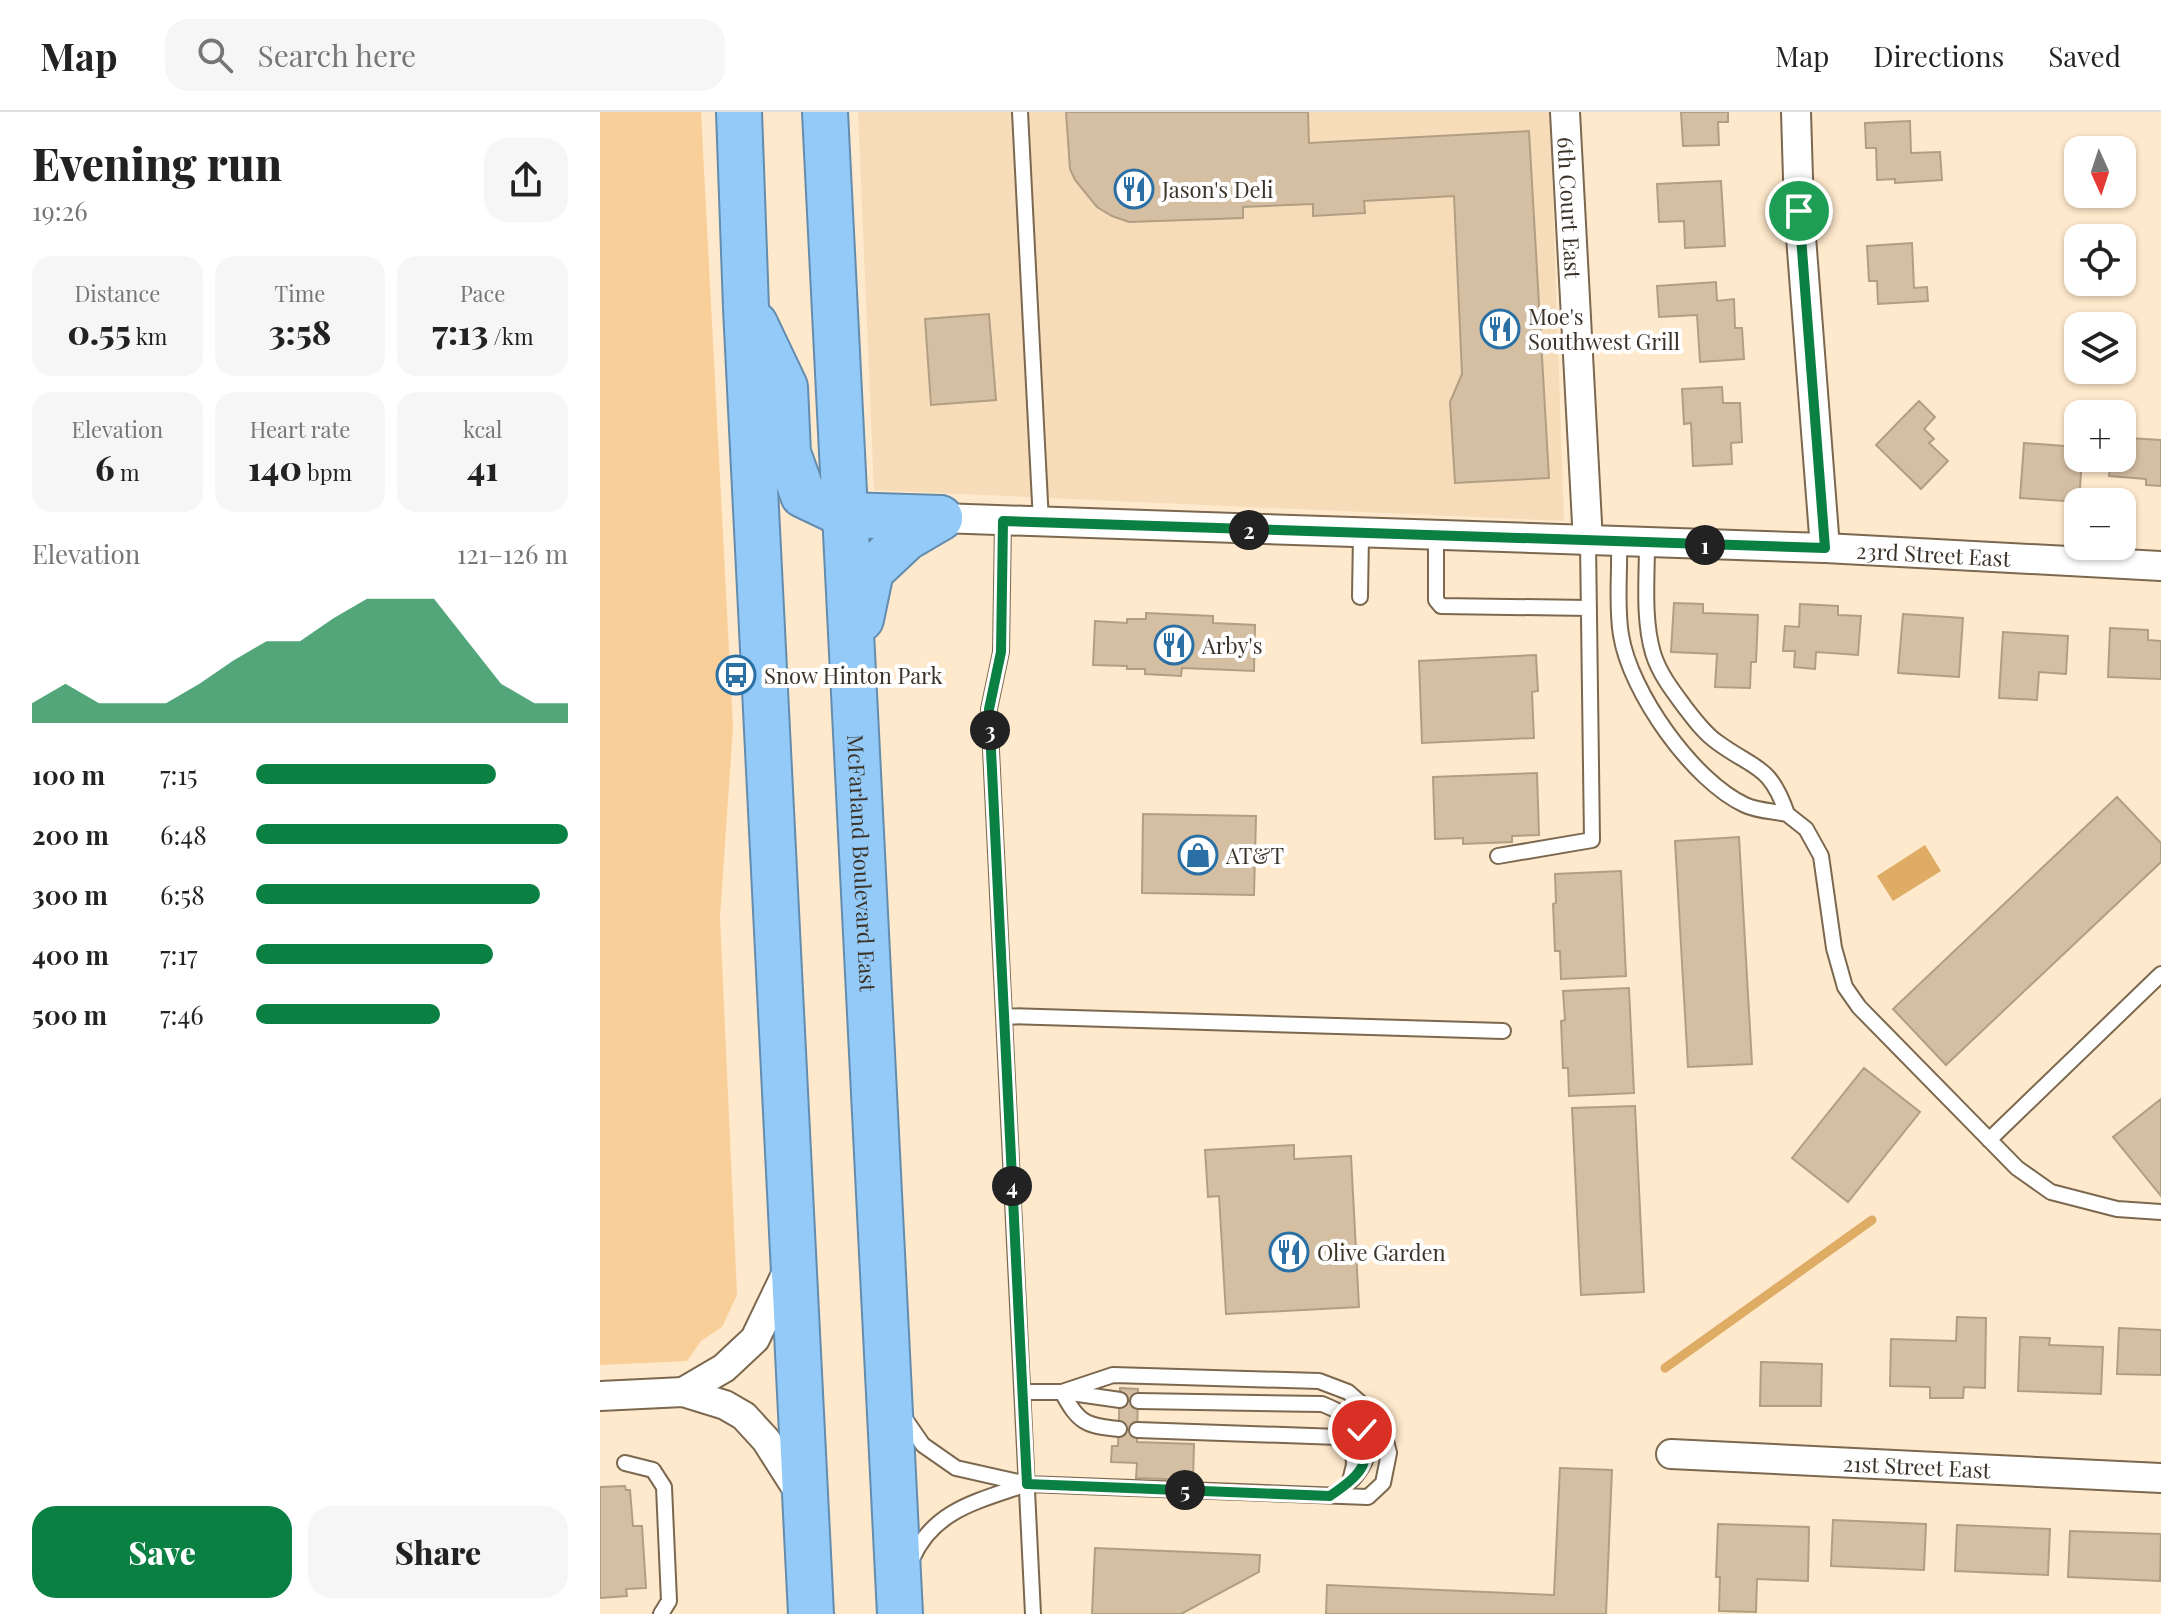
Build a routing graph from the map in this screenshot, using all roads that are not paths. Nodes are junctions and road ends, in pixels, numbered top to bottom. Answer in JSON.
{"nodes":[{"id":1,"x":739,"y":112,"type":"edge"},
{"id":2,"x":825,"y":112,"type":"edge"},
{"id":3,"x":1020,"y":112,"type":"edge"},
{"id":4,"x":1565,"y":112,"type":"edge"},
{"id":5,"x":1796,"y":112,"type":"edge"},
{"id":6,"x":746,"y":308,"type":"junction"},
{"id":7,"x":841,"y":433,"type":"junction"},
{"id":8,"x":845,"y":515,"type":"junction"},
{"id":9,"x":940,"y":518,"type":"junction"},
{"id":10,"x":1003,"y":521,"type":"junction"},
{"id":11,"x":1041,"y":522,"type":"junction"},
{"id":12,"x":1361,"y":534,"type":"junction"},
{"id":13,"x":1436,"y":537,"type":"junction"},
{"id":14,"x":1588,"y":542,"type":"junction"},
{"id":15,"x":1633,"y":543,"type":"junction"},
{"id":16,"x":1825,"y":548,"type":"junction"},
{"id":17,"x":2161,"y":566,"type":"edge"},
{"id":18,"x":1360,"y":597,"type":"dead end"},
{"id":19,"x":1589,"y":608,"type":"junction"},
{"id":20,"x":852,"y":660,"type":"junction"},
{"id":21,"x":1787,"y":814,"type":"junction"},
{"id":22,"x":1498,"y":856,"type":"dead end"},
{"id":23,"x":2161,"y":974,"type":"edge"},
{"id":24,"x":1004,"y":1016,"type":"junction"},
{"id":25,"x":1503,"y":1031,"type":"dead end"},
{"id":26,"x":1989,"y":1140,"type":"junction"},
{"id":27,"x":2161,"y":1212,"type":"edge"},
{"id":28,"x":792,"y":1261,"type":"junction"},
{"id":29,"x":683,"y":1392,"type":"junction"},
{"id":30,"x":1022,"y":1392,"type":"junction"},
{"id":31,"x":1062,"y":1392,"type":"junction"},
{"id":32,"x":889,"y":1395,"type":"junction"},
{"id":33,"x":600,"y":1396,"type":"edge"},
{"id":34,"x":1120,"y":1400,"type":"dead end"},
{"id":35,"x":1138,"y":1401,"type":"dead end"},
{"id":36,"x":1119,"y":1429,"type":"dead end"},
{"id":37,"x":1137,"y":1430,"type":"dead end"},
{"id":38,"x":1671,"y":1454,"type":"dead end"},
{"id":39,"x":625,"y":1463,"type":"dead end"},
{"id":40,"x":2161,"y":1478,"type":"edge"},
{"id":41,"x":1352,"y":1480,"type":"junction"},
{"id":42,"x":1027,"y":1484,"type":"junction"},
{"id":43,"x":1330,"y":1496,"type":"junction"},
{"id":44,"x":803,"y":1499,"type":"junction"},
{"id":45,"x":899,"y":1601,"type":"edge"},
{"id":46,"x":661,"y":1614,"type":"edge"},
{"id":47,"x":811,"y":1614,"type":"edge"},
{"id":48,"x":1033,"y":1614,"type":"edge"}],
"edges":[{"from":1,"to":6,"type":"highway"},
{"from":2,"to":7,"type":"highway","name":"McFarland Boulevard East"},
{"from":3,"to":11,"type":"lane"},
{"from":4,"to":14,"type":"street","name":"6th Court East"},
{"from":5,"to":16,"type":"street"},
{"from":6,"to":8,"type":"highway"},
{"from":6,"to":28,"type":"highway"},
{"from":7,"to":8,"type":"highway","name":"McFarland Boulevard East"},
{"from":7,"to":9,"type":"highway"},
{"from":8,"to":9,"type":"highway"},
{"from":8,"to":20,"type":"highway","name":"McFarland Boulevard East"},
{"from":9,"to":10,"type":"street","name":"23rd Street East"},
{"from":9,"to":20,"type":"highway"},
{"from":10,"to":11,"type":"street","name":"23rd Street East"},
{"from":10,"to":24,"type":"lane"},
{"from":11,"to":12,"type":"street","name":"23rd Street East"},
{"from":12,"to":13,"type":"street","name":"23rd Street East"},
{"from":12,"to":18,"type":"lane"},
{"from":13,"to":14,"type":"street","name":"23rd Street East"},
{"from":13,"to":19,"type":"lane"},
{"from":14,"to":15,"type":"street","name":"23rd Street East"},
{"from":14,"to":19,"type":"lane"},
{"from":15,"to":16,"type":"street","name":"23rd Street East"},
{"from":15,"to":21,"type":"lane"},
{"from":15,"to":21,"type":"lane"},
{"from":16,"to":17,"type":"street","name":"23rd Street East"},
{"from":19,"to":22,"type":"lane"},
{"from":20,"to":32,"type":"highway","name":"McFarland Boulevard East"},
{"from":21,"to":26,"type":"lane"},
{"from":23,"to":26,"type":"lane"},
{"from":24,"to":25,"type":"lane"},
{"from":24,"to":30,"type":"lane"},
{"from":26,"to":27,"type":"lane"},
{"from":28,"to":29,"type":"street"},
{"from":28,"to":44,"type":"highway"},
{"from":29,"to":33,"type":"street"},
{"from":29,"to":44,"type":"street"},
{"from":30,"to":31,"type":"lane"},
{"from":30,"to":42,"type":"lane"},
{"from":31,"to":34,"type":"lane"},
{"from":31,"to":36,"type":"lane"},
{"from":31,"to":43,"type":"lane"},
{"from":32,"to":42,"type":"lane"},
{"from":32,"to":45,"type":"highway","name":"McFarland Boulevard East"},
{"from":35,"to":41,"type":"lane"},
{"from":37,"to":41,"type":"lane"},
{"from":38,"to":40,"type":"street","name":"21st Street East"},
{"from":39,"to":46,"type":"lane"},
{"from":41,"to":43,"type":"lane"},
{"from":42,"to":43,"type":"lane"},
{"from":42,"to":45,"type":"lane"},
{"from":42,"to":48,"type":"lane"},
{"from":44,"to":47,"type":"highway"}]}
